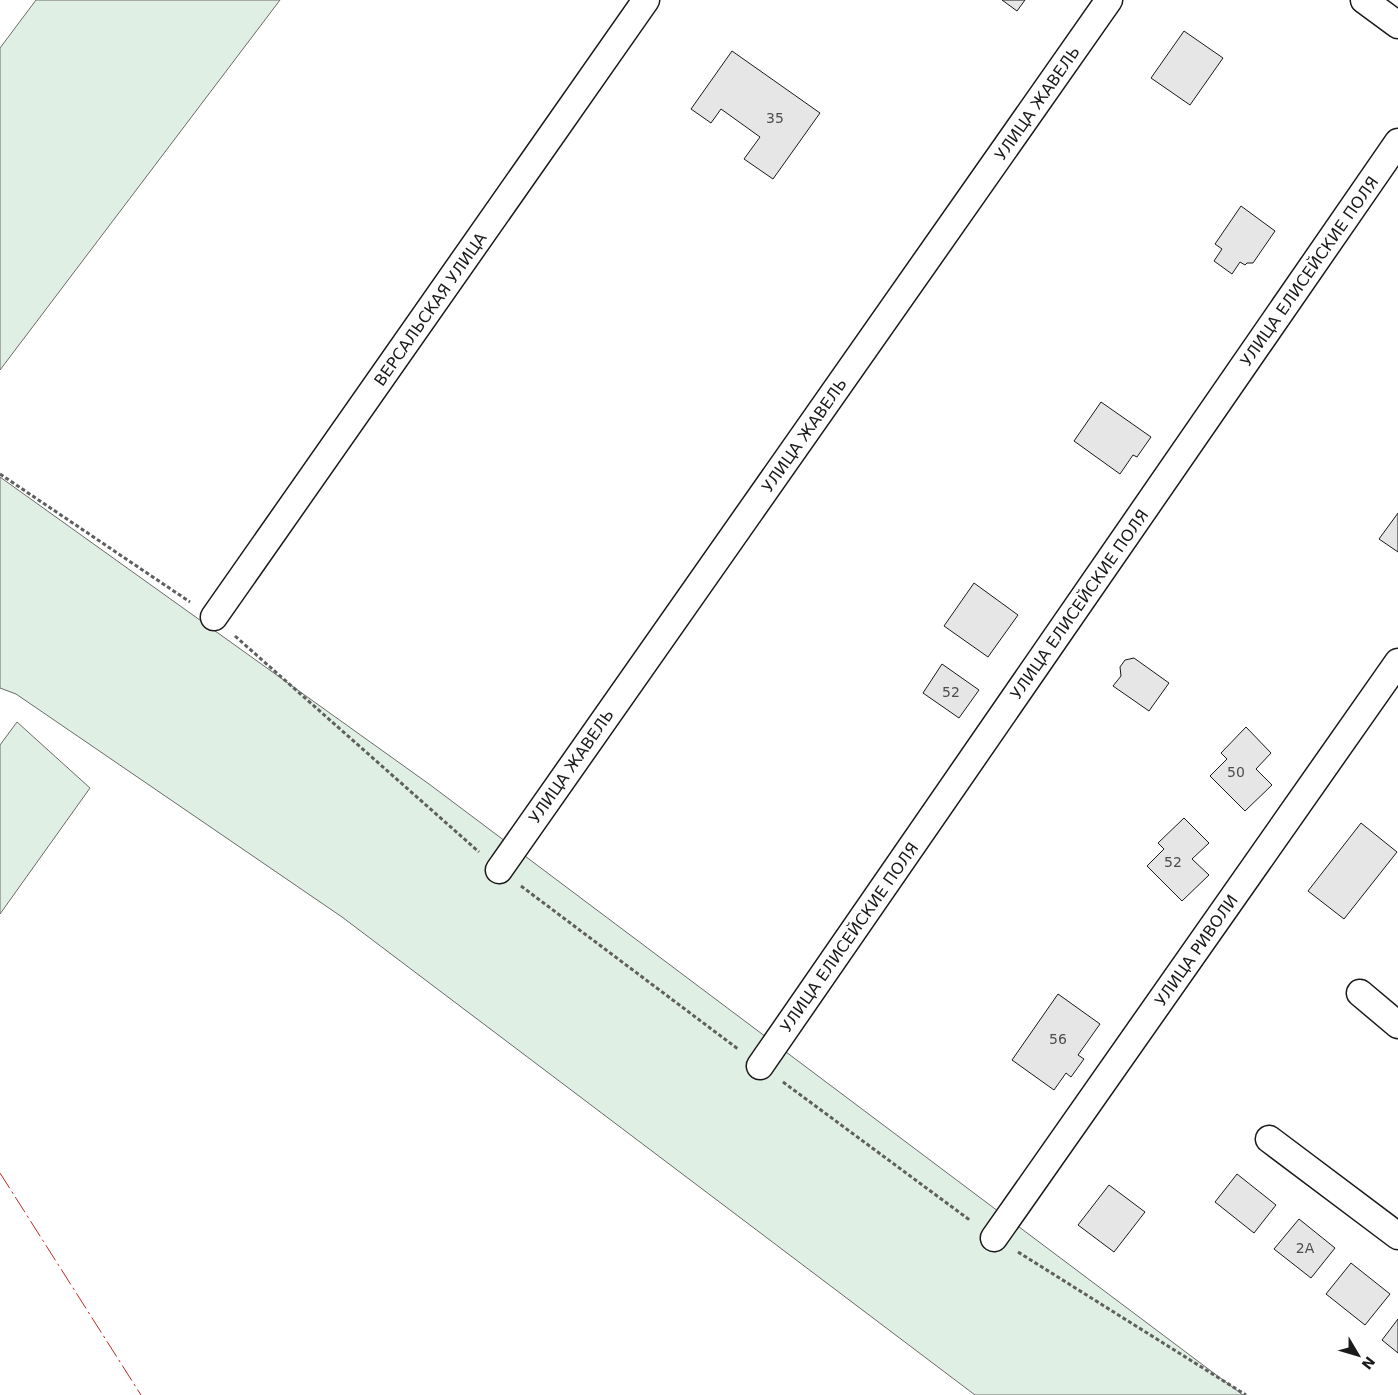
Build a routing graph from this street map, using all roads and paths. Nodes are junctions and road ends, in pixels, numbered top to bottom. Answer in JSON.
{"nodes":[{"id":1,"x":646,"y":0,"type":"edge"},
{"id":2,"x":1109,"y":0,"type":"edge"},
{"id":3,"x":1364,"y":0,"type":"edge"},
{"id":4,"x":1398,"y":25,"type":"edge"},
{"id":5,"x":1398,"y":142,"type":"edge"},
{"id":6,"x":0,"y":474,"type":"edge"},
{"id":7,"x":214,"y":618,"type":"junction"},
{"id":8,"x":1398,"y":662,"type":"edge"},
{"id":9,"x":499,"y":870,"type":"junction"},
{"id":10,"x":1360,"y":993,"type":"dead end"},
{"id":11,"x":1398,"y":1025,"type":"edge"},
{"id":12,"x":760,"y":1066,"type":"junction"},
{"id":13,"x":1269,"y":1139,"type":"dead end"},
{"id":14,"x":1398,"y":1236,"type":"edge"},
{"id":15,"x":994,"y":1238,"type":"junction"},
{"id":16,"x":1246,"y":1395,"type":"edge"}],
"edges":[{"from":1,"to":7,"type":"street","name":"ВЕРСАЛЬСКАЯ УЛИЦА"},
{"from":2,"to":9,"type":"street","name":"УЛИЦА ЖАВЕЛЬ"},
{"from":3,"to":4,"type":"street"},
{"from":5,"to":12,"type":"street","name":"УЛИЦА ЕЛИСЕЙСКИЕ ПОЛЯ"},
{"from":6,"to":7,"type":"path"},
{"from":7,"to":9,"type":"path"},
{"from":8,"to":15,"type":"street","name":"УЛИЦА РИВОЛИ"},
{"from":9,"to":12,"type":"path"},
{"from":10,"to":11,"type":"street"},
{"from":12,"to":15,"type":"path"},
{"from":13,"to":14,"type":"street"},
{"from":15,"to":16,"type":"path"}]}
